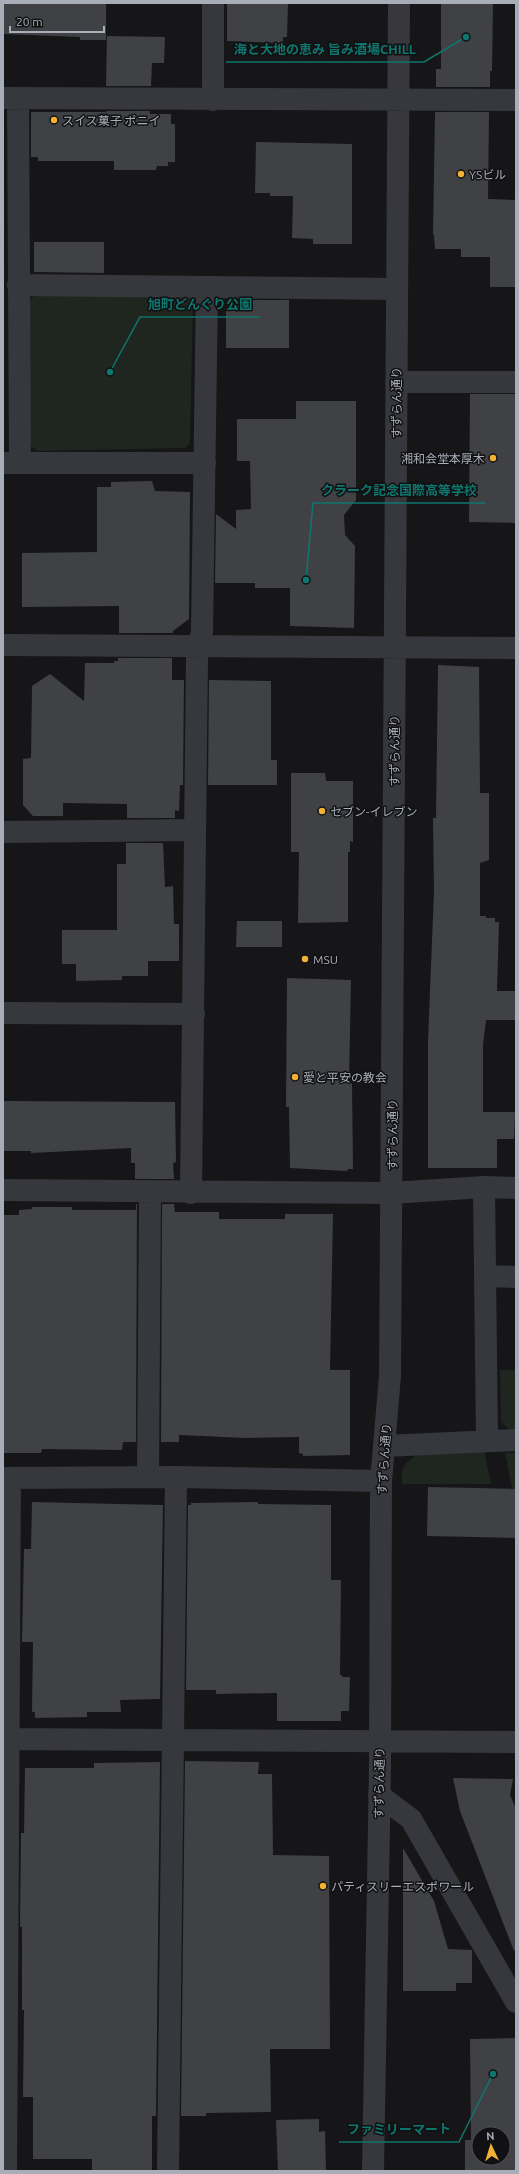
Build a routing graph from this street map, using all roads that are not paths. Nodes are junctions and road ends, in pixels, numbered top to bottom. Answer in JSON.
{"nodes":[{"id":1,"x":213,"y":3,"type":"edge"},
{"id":2,"x":399,"y":3,"type":"edge"},
{"id":3,"x":11,"y":98,"type":"edge"},
{"id":4,"x":398,"y":99,"type":"junction"},
{"id":5,"x":213,"y":100,"type":"junction"},
{"id":6,"x":516,"y":100,"type":"edge"},
{"id":7,"x":18,"y":285,"type":"junction"},
{"id":8,"x":207,"y":288,"type":"junction"},
{"id":9,"x":396,"y":289,"type":"junction"},
{"id":10,"x":396,"y":382,"type":"junction"},
{"id":11,"x":516,"y":382,"type":"edge"},
{"id":12,"x":12,"y":463,"type":"edge"},
{"id":13,"x":205,"y":463,"type":"junction"},
{"id":14,"x":3,"y":645,"type":"edge"},
{"id":15,"x":199,"y":646,"type":"junction"},
{"id":16,"x":394,"y":647,"type":"junction"},
{"id":17,"x":516,"y":648,"type":"edge"},
{"id":18,"x":195,"y":830,"type":"junction"},
{"id":19,"x":3,"y":832,"type":"edge"},
{"id":20,"x":3,"y":1013,"type":"edge"},
{"id":21,"x":194,"y":1014,"type":"junction"},
{"id":22,"x":484,"y":1187,"type":"junction"},
{"id":23,"x":516,"y":1188,"type":"edge"},
{"id":24,"x":3,"y":1190,"type":"edge"},
{"id":25,"x":150,"y":1192,"type":"junction"},
{"id":26,"x":391,"y":1192,"type":"junction"},
{"id":27,"x":191,"y":1193,"type":"junction"},
{"id":28,"x":486,"y":1276,"type":"junction"},
{"id":29,"x":516,"y":1277,"type":"edge"},
{"id":30,"x":516,"y":1440,"type":"edge"},
{"id":31,"x":487,"y":1441,"type":"junction"},
{"id":32,"x":385,"y":1446,"type":"junction"},
{"id":33,"x":148,"y":1477,"type":"junction"},
{"id":34,"x":176,"y":1477,"type":"junction"},
{"id":35,"x":7,"y":1478,"type":"edge"},
{"id":36,"x":381,"y":1481,"type":"junction"},
{"id":37,"x":6,"y":1739,"type":"edge"},
{"id":38,"x":173,"y":1740,"type":"junction"},
{"id":39,"x":380,"y":1741,"type":"junction"},
{"id":40,"x":516,"y":1742,"type":"edge"},
{"id":41,"x":379,"y":1794,"type":"junction"},
{"id":42,"x":516,"y":2002,"type":"edge"},
{"id":43,"x":6,"y":2171,"type":"edge"},
{"id":44,"x":168,"y":2171,"type":"edge"},
{"id":45,"x":373,"y":2171,"type":"edge"}],
"edges":[{"from":1,"to":5,"type":"street"},
{"from":2,"to":4,"type":"street","name":"すずらん通り"},
{"from":3,"to":5,"type":"street"},
{"from":3,"to":7,"type":"street"},
{"from":4,"to":5,"type":"street"},
{"from":4,"to":6,"type":"street"},
{"from":4,"to":9,"type":"street","name":"すずらん通り"},
{"from":7,"to":8,"type":"street"},
{"from":7,"to":12,"type":"street"},
{"from":8,"to":9,"type":"street"},
{"from":8,"to":13,"type":"street"},
{"from":9,"to":10,"type":"street","name":"すずらん通り"},
{"from":10,"to":11,"type":"street"},
{"from":10,"to":16,"type":"street","name":"すずらん通り"},
{"from":12,"to":13,"type":"street"},
{"from":13,"to":15,"type":"street"},
{"from":14,"to":15,"type":"street"},
{"from":15,"to":16,"type":"street"},
{"from":15,"to":18,"type":"street"},
{"from":16,"to":17,"type":"street"},
{"from":16,"to":26,"type":"street","name":"すずらん通り"},
{"from":18,"to":19,"type":"street"},
{"from":18,"to":21,"type":"street"},
{"from":20,"to":21,"type":"street"},
{"from":21,"to":27,"type":"street"},
{"from":22,"to":23,"type":"street"},
{"from":22,"to":26,"type":"street"},
{"from":22,"to":28,"type":"street"},
{"from":24,"to":25,"type":"street"},
{"from":25,"to":27,"type":"street"},
{"from":25,"to":33,"type":"street"},
{"from":26,"to":27,"type":"street"},
{"from":26,"to":32,"type":"street","name":"すずらん通り"},
{"from":28,"to":29,"type":"street"},
{"from":28,"to":31,"type":"street"},
{"from":30,"to":31,"type":"street"},
{"from":31,"to":32,"type":"street"},
{"from":32,"to":36,"type":"street","name":"すずらん通り"},
{"from":33,"to":34,"type":"street"},
{"from":33,"to":35,"type":"street"},
{"from":34,"to":36,"type":"street"},
{"from":34,"to":38,"type":"street"},
{"from":35,"to":37,"type":"street"},
{"from":36,"to":39,"type":"street","name":"すずらん通り"},
{"from":37,"to":38,"type":"street"},
{"from":37,"to":43,"type":"street"},
{"from":38,"to":39,"type":"street"},
{"from":38,"to":44,"type":"street"},
{"from":39,"to":40,"type":"street"},
{"from":39,"to":41,"type":"street","name":"すずらん通り"},
{"from":41,"to":42,"type":"street"},
{"from":41,"to":45,"type":"street","name":"すずらん通り"}]}
